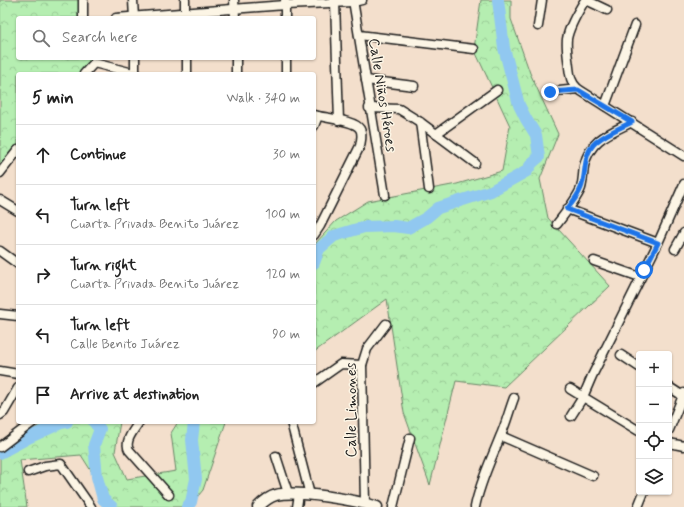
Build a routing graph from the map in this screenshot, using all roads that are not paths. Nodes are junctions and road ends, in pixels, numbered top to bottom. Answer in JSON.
{"nodes":[{"id":1,"x":83,"y":0,"type":"edge"},
{"id":2,"x":133,"y":0,"type":"edge"},
{"id":3,"x":185,"y":0,"type":"edge"},
{"id":4,"x":234,"y":0,"type":"edge"},
{"id":5,"x":542,"y":0,"type":"edge"},
{"id":6,"x":585,"y":0,"type":"edge"},
{"id":7,"x":349,"y":1,"type":"edge"},
{"id":8,"x":285,"y":3,"type":"edge"},
{"id":9,"x":235,"y":9,"type":"junction"},
{"id":10,"x":607,"y":10,"type":"dead end"},
{"id":11,"x":83,"y":16,"type":"edge"},
{"id":12,"x":134,"y":16,"type":"edge"},
{"id":13,"x":185,"y":16,"type":"edge"},
{"id":14,"x":235,"y":16,"type":"edge"},
{"id":15,"x":285,"y":16,"type":"edge"},
{"id":16,"x":538,"y":26,"type":"dead end"},
{"id":17,"x":635,"y":26,"type":"dead end"},
{"id":18,"x":359,"y":35,"type":"junction"},
{"id":19,"x":474,"y":49,"type":"dead end"},
{"id":20,"x":135,"y":60,"type":"edge"},
{"id":21,"x":187,"y":60,"type":"edge"},
{"id":22,"x":236,"y":60,"type":"edge"},
{"id":23,"x":286,"y":60,"type":"edge"},
{"id":24,"x":94,"y":61,"type":"edge"},
{"id":25,"x":86,"y":72,"type":"edge"},
{"id":26,"x":118,"y":72,"type":"edge"},
{"id":27,"x":136,"y":72,"type":"edge"},
{"id":28,"x":187,"y":72,"type":"edge"},
{"id":29,"x":236,"y":72,"type":"edge"},
{"id":30,"x":286,"y":72,"type":"edge"},
{"id":31,"x":366,"y":80,"type":"junction"},
{"id":32,"x":414,"y":86,"type":"dead end"},
{"id":33,"x":497,"y":90,"type":"dead end"},
{"id":34,"x":578,"y":90,"type":"junction"},
{"id":35,"x":550,"y":92,"type":"dead end"},
{"id":36,"x":605,"y":106,"type":"junction"},
{"id":37,"x":370,"y":108,"type":"junction"},
{"id":38,"x":316,"y":116,"type":"edge"},
{"id":39,"x":339,"y":121,"type":"junction"},
{"id":40,"x":420,"y":122,"type":"junction"},
{"id":41,"x":632,"y":122,"type":"junction"},
{"id":42,"x":436,"y":134,"type":"junction"},
{"id":43,"x":16,"y":153,"type":"edge"},
{"id":44,"x":684,"y":156,"type":"edge"},
{"id":45,"x":475,"y":162,"type":"dead end"},
{"id":46,"x":0,"y":173,"type":"edge"},
{"id":47,"x":684,"y":184,"type":"edge"},
{"id":48,"x":429,"y":189,"type":"dead end"},
{"id":49,"x":385,"y":195,"type":"dead end"},
{"id":50,"x":0,"y":200,"type":"edge"},
{"id":51,"x":567,"y":209,"type":"junction"},
{"id":52,"x":16,"y":210,"type":"edge"},
{"id":53,"x":557,"y":224,"type":"dead end"},
{"id":54,"x":316,"y":232,"type":"edge"},
{"id":55,"x":684,"y":232,"type":"edge"},
{"id":56,"x":658,"y":243,"type":"junction"},
{"id":57,"x":675,"y":249,"type":"dead end"},
{"id":58,"x":0,"y":251,"type":"edge"},
{"id":59,"x":594,"y":261,"type":"dead end"},
{"id":60,"x":16,"y":263,"type":"edge"},
{"id":61,"x":640,"y":277,"type":"junction"},
{"id":62,"x":0,"y":314,"type":"edge"},
{"id":63,"x":16,"y":316,"type":"edge"},
{"id":64,"x":386,"y":324,"type":"dead end"},
{"id":65,"x":621,"y":355,"type":"dead end"},
{"id":66,"x":362,"y":365,"type":"junction"},
{"id":67,"x":636,"y":365,"type":"edge"},
{"id":68,"x":0,"y":371,"type":"edge"},
{"id":69,"x":16,"y":374,"type":"edge"},
{"id":70,"x":316,"y":382,"type":"edge"},
{"id":71,"x":570,"y":389,"type":"dead end"},
{"id":72,"x":672,"y":389,"type":"edge"},
{"id":73,"x":16,"y":391,"type":"edge"},
{"id":74,"x":683,"y":395,"type":"edge"},
{"id":75,"x":583,"y":397,"type":"junction"},
{"id":76,"x":514,"y":398,"type":"dead end"},
{"id":77,"x":0,"y":415,"type":"edge"},
{"id":78,"x":571,"y":416,"type":"dead end"},
{"id":79,"x":672,"y":423,"type":"edge"},
{"id":80,"x":30,"y":424,"type":"edge"},
{"id":81,"x":138,"y":424,"type":"edge"},
{"id":82,"x":291,"y":424,"type":"edge"},
{"id":83,"x":636,"y":429,"type":"edge"},
{"id":84,"x":501,"y":436,"type":"junction"},
{"id":85,"x":410,"y":438,"type":"dead end"},
{"id":86,"x":672,"y":444,"type":"edge"},
{"id":87,"x":684,"y":446,"type":"edge"},
{"id":88,"x":0,"y":447,"type":"edge"},
{"id":89,"x":276,"y":456,"type":"dead end"},
{"id":90,"x":28,"y":472,"type":"dead end"},
{"id":91,"x":593,"y":476,"type":"dead end"},
{"id":92,"x":288,"y":493,"type":"junction"},
{"id":93,"x":299,"y":494,"type":"junction"},
{"id":94,"x":168,"y":495,"type":"dead end"},
{"id":95,"x":310,"y":495,"type":"junction"},
{"id":96,"x":643,"y":495,"type":"edge"},
{"id":97,"x":366,"y":503,"type":"junction"},
{"id":98,"x":91,"y":507,"type":"edge"},
{"id":99,"x":258,"y":507,"type":"edge"},
{"id":100,"x":297,"y":507,"type":"edge"},
{"id":101,"x":377,"y":507,"type":"edge"},
{"id":102,"x":393,"y":507,"type":"edge"},
{"id":103,"x":475,"y":507,"type":"edge"},
{"id":104,"x":638,"y":507,"type":"edge"}],
"edges":[{"from":1,"to":11,"type":"street"},
{"from":2,"to":12,"type":"street"},
{"from":3,"to":13,"type":"street"},
{"from":4,"to":9,"type":"street"},
{"from":5,"to":16,"type":"street"},
{"from":6,"to":10,"type":"street"},
{"from":6,"to":34,"type":"street"},
{"from":7,"to":8,"type":"street"},
{"from":7,"to":18,"type":"street","name":"Calle Niños Héroes"},
{"from":7,"to":39,"type":"street"},
{"from":8,"to":9,"type":"street"},
{"from":8,"to":15,"type":"street"},
{"from":9,"to":13,"type":"street"},
{"from":9,"to":14,"type":"street"},
{"from":17,"to":36,"type":"street"},
{"from":18,"to":19,"type":"street"},
{"from":18,"to":31,"type":"street","name":"Calle Niños Héroes"},
{"from":20,"to":27,"type":"street"},
{"from":21,"to":28,"type":"street"},
{"from":22,"to":29,"type":"street"},
{"from":23,"to":30,"type":"street"},
{"from":24,"to":25,"type":"street"},
{"from":24,"to":26,"type":"street"},
{"from":31,"to":32,"type":"street"},
{"from":31,"to":37,"type":"street","name":"Calle Niños Héroes"},
{"from":33,"to":42,"type":"street"},
{"from":34,"to":35,"type":"street"},
{"from":34,"to":36,"type":"street"},
{"from":36,"to":41,"type":"street"},
{"from":37,"to":40,"type":"street"},
{"from":37,"to":49,"type":"street","name":"Calle Niños Héroes"},
{"from":38,"to":39,"type":"street"},
{"from":39,"to":54,"type":"street"},
{"from":40,"to":42,"type":"street"},
{"from":40,"to":48,"type":"street"},
{"from":41,"to":44,"type":"street"},
{"from":41,"to":51,"type":"street"},
{"from":42,"to":45,"type":"street"},
{"from":43,"to":46,"type":"street"},
{"from":47,"to":56,"type":"street"},
{"from":50,"to":52,"type":"street"},
{"from":51,"to":53,"type":"street"},
{"from":51,"to":56,"type":"street"},
{"from":55,"to":57,"type":"street"},
{"from":56,"to":61,"type":"street"},
{"from":58,"to":60,"type":"street"},
{"from":59,"to":61,"type":"street"},
{"from":61,"to":75,"type":"street"},
{"from":62,"to":63,"type":"street"},
{"from":64,"to":66,"type":"street","name":"Calle Limones"},
{"from":65,"to":67,"type":"street"},
{"from":66,"to":70,"type":"street"},
{"from":66,"to":97,"type":"street","name":"Calle Limones"},
{"from":68,"to":69,"type":"street"},
{"from":71,"to":75,"type":"street"},
{"from":72,"to":74,"type":"street"},
{"from":73,"to":77,"type":"street"},
{"from":74,"to":79,"type":"street"},
{"from":75,"to":78,"type":"street"},
{"from":75,"to":83,"type":"street"},
{"from":76,"to":84,"type":"street"},
{"from":80,"to":88,"type":"street"},
{"from":81,"to":94,"type":"street"},
{"from":82,"to":95,"type":"street"},
{"from":84,"to":91,"type":"street"},
{"from":84,"to":103,"type":"street"},
{"from":85,"to":102,"type":"street"},
{"from":86,"to":87,"type":"street"},
{"from":89,"to":92,"type":"street"},
{"from":90,"to":98,"type":"street"},
{"from":92,"to":93,"type":"street"},
{"from":92,"to":99,"type":"street"},
{"from":93,"to":95,"type":"street"},
{"from":93,"to":100,"type":"street"},
{"from":95,"to":97,"type":"street"},
{"from":96,"to":104,"type":"street"},
{"from":97,"to":101,"type":"street"}]}
